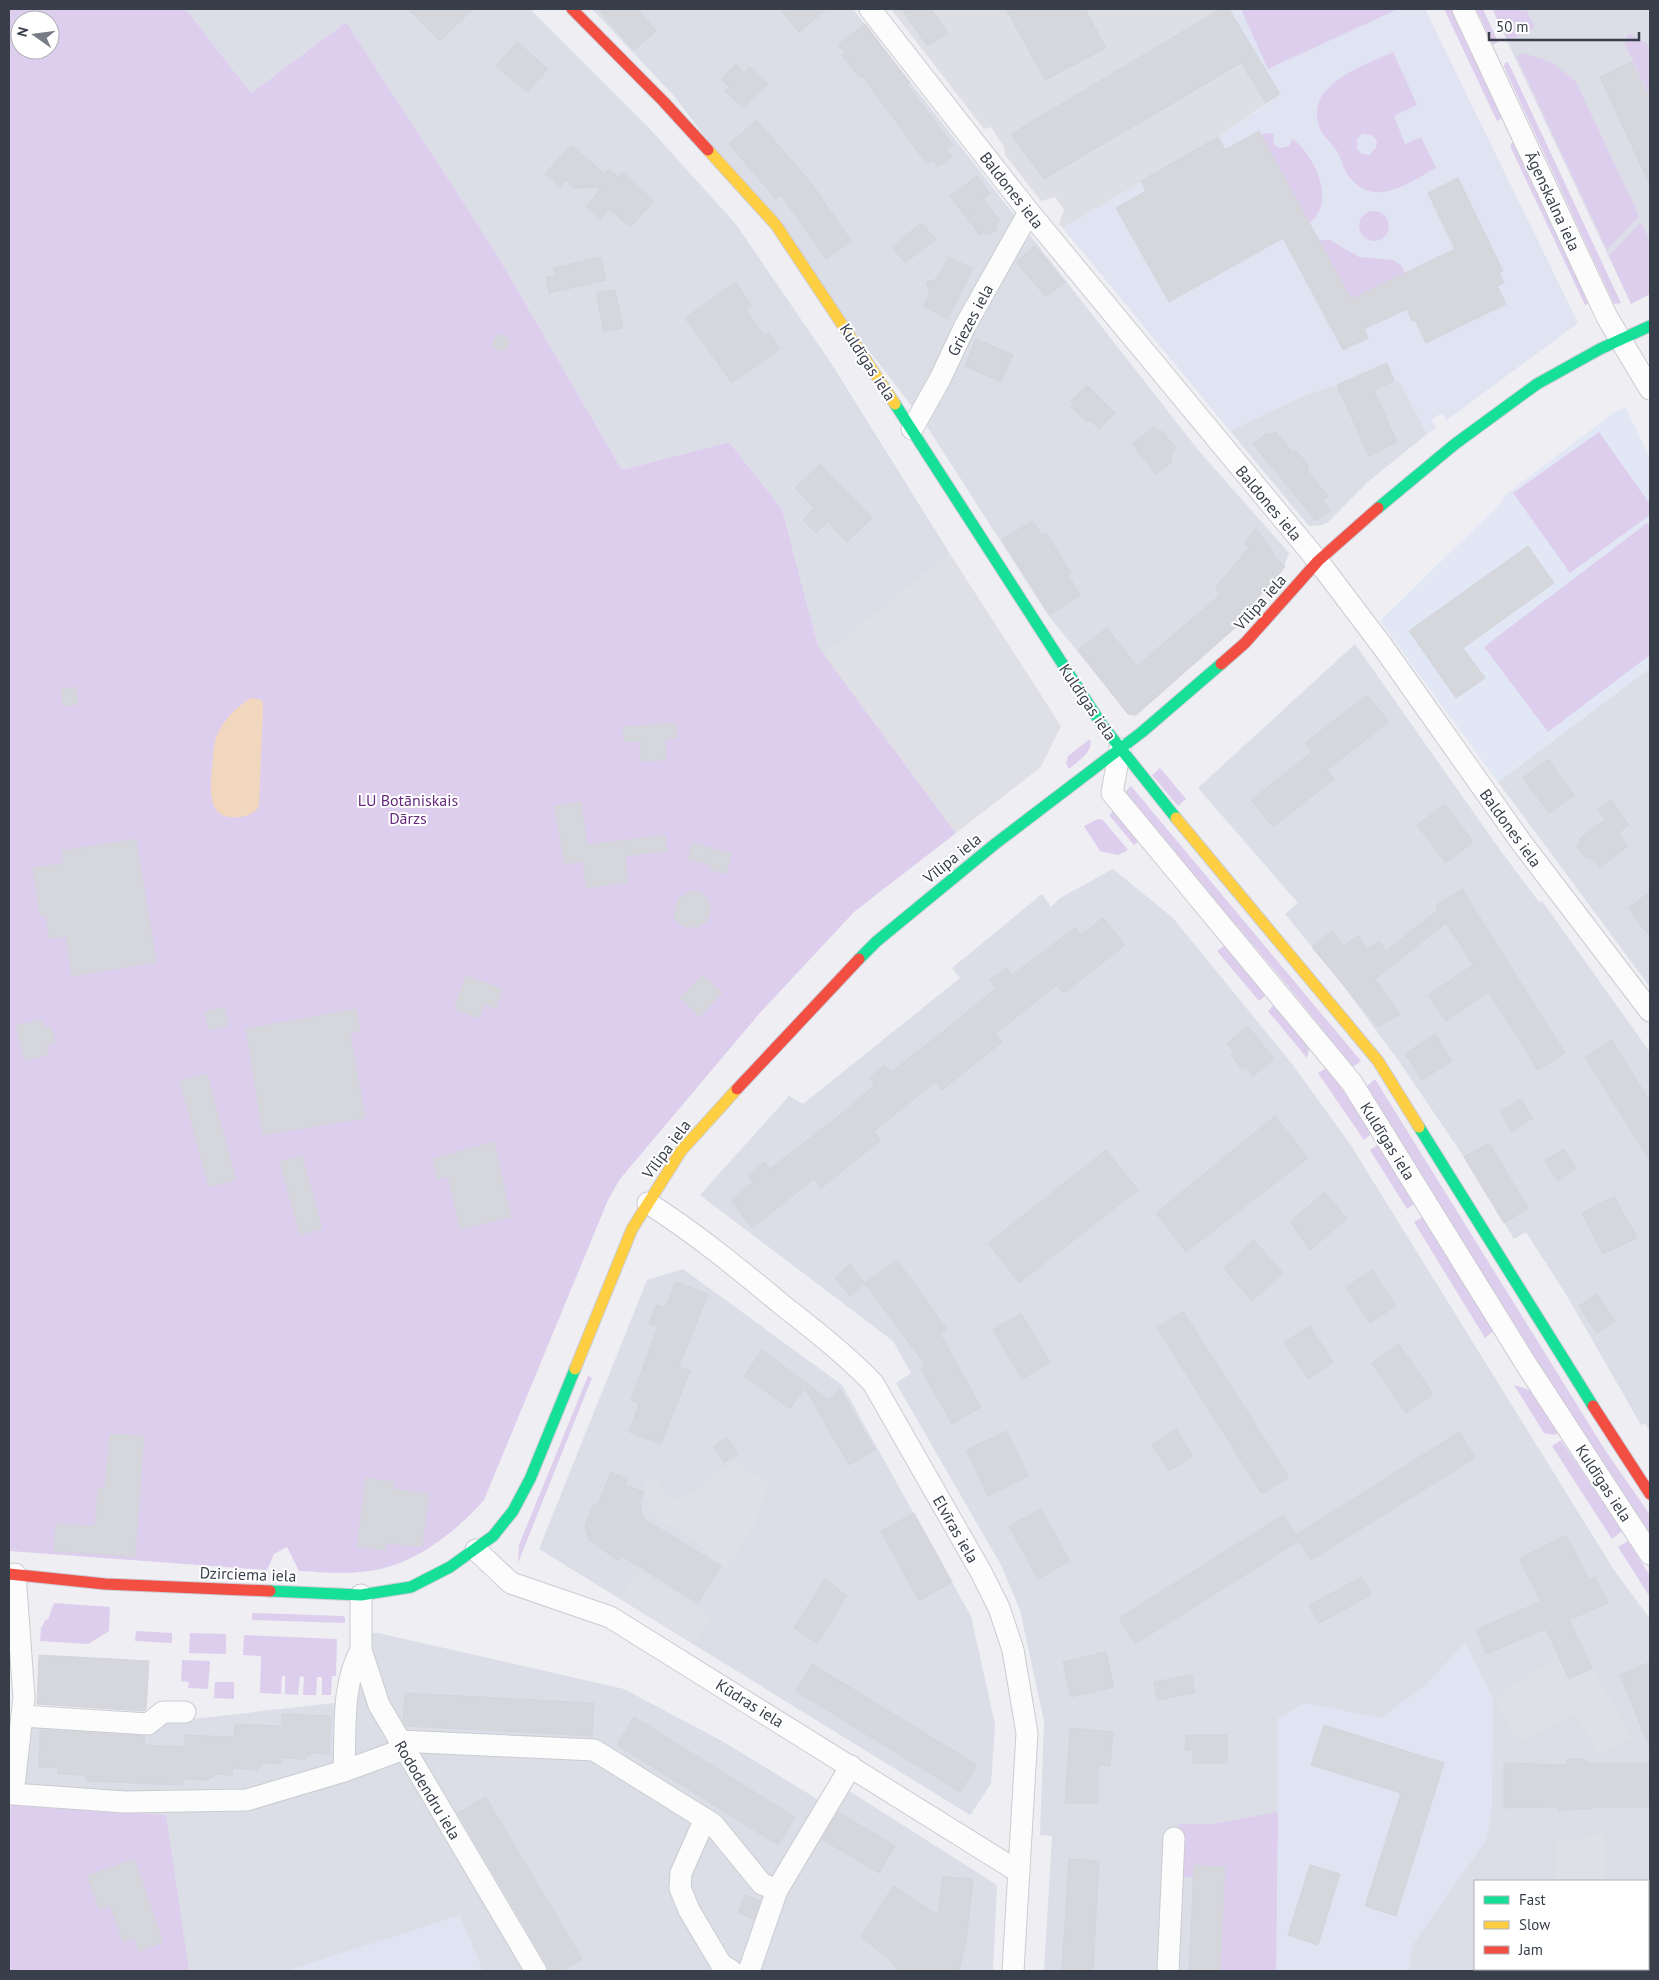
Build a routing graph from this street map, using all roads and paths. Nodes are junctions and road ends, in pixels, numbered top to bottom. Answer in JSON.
{"nodes":[{"id":1,"x":572,"y":9,"type":"edge"},
{"id":2,"x":870,"y":9,"type":"edge"},
{"id":3,"x":1463,"y":9,"type":"edge"},
{"id":4,"x":1029,"y":212,"type":"junction"},
{"id":5,"x":1650,"y":326,"type":"edge"},
{"id":6,"x":1620,"y":340,"type":"junction"},
{"id":7,"x":1650,"y":389,"type":"edge"},
{"id":8,"x":912,"y":429,"type":"junction"},
{"id":9,"x":1318,"y":561,"type":"junction"},
{"id":10,"x":1120,"y":749,"type":"junction"},
{"id":11,"x":1650,"y":1011,"type":"edge"},
{"id":12,"x":1378,"y":1061,"type":"junction"},
{"id":13,"x":1352,"y":1083,"type":"junction"},
{"id":14,"x":648,"y":1202,"type":"junction"},
{"id":15,"x":1650,"y":1494,"type":"edge"},
{"id":16,"x":476,"y":1550,"type":"junction"},
{"id":17,"x":1650,"y":1554,"type":"edge"},
{"id":18,"x":12,"y":1574,"type":"edge"},
{"id":19,"x":361,"y":1595,"type":"junction"},
{"id":20,"x":361,"y":1650,"type":"junction"},
{"id":21,"x":185,"y":1712,"type":"dead end"},
{"id":22,"x":22,"y":1716,"type":"junction"},
{"id":23,"x":402,"y":1745,"type":"junction"},
{"id":24,"x":851,"y":1766,"type":"junction"},
{"id":25,"x":344,"y":1771,"type":"junction"},
{"id":26,"x":705,"y":1819,"type":"junction"},
{"id":27,"x":1174,"y":1838,"type":"dead end"},
{"id":28,"x":1019,"y":1872,"type":"junction"},
{"id":29,"x":777,"y":1890,"type":"junction"},
{"id":30,"x":536,"y":1971,"type":"edge"},
{"id":31,"x":732,"y":1971,"type":"edge"},
{"id":32,"x":749,"y":1971,"type":"edge"},
{"id":33,"x":1012,"y":1971,"type":"edge"},
{"id":34,"x":1168,"y":1971,"type":"edge"}],
"edges":[{"from":1,"to":8,"type":"street","name":"Kuldīgas iela"},
{"from":2,"to":4,"type":"street","name":"Baldones iela"},
{"from":3,"to":6,"type":"street","name":"Āgenskalna iela"},
{"from":4,"to":8,"type":"street","name":"Griezes iela"},
{"from":4,"to":9,"type":"street","name":"Baldones iela"},
{"from":5,"to":6,"type":"street","name":"Vīlipa iela"},
{"from":6,"to":7,"type":"street","name":"Āgenskalna iela"},
{"from":6,"to":9,"type":"street","name":"Vīlipa iela"},
{"from":8,"to":10,"type":"street","name":"Kuldīgas iela"},
{"from":9,"to":10,"type":"street","name":"Vīlipa iela"},
{"from":9,"to":11,"type":"street","name":"Baldones iela"},
{"from":10,"to":12,"type":"street","name":"Kuldīgas iela"},
{"from":10,"to":13,"type":"street","name":"Kuldīgas iela"},
{"from":10,"to":14,"type":"street","name":"Vīlipa iela"},
{"from":12,"to":13,"type":"street"},
{"from":12,"to":15,"type":"street","name":"Kuldīgas iela"},
{"from":13,"to":17,"type":"street","name":"Kuldīgas iela"},
{"from":14,"to":16,"type":"street","name":"Vīlipa iela"},
{"from":14,"to":28,"type":"street","name":"Elvīras iela"},
{"from":16,"to":19,"type":"street","name":"Dzirciema iela"},
{"from":16,"to":24,"type":"street","name":"Kūdras iela"},
{"from":18,"to":19,"type":"street","name":"Dzirciema iela"},
{"from":18,"to":22,"type":"street"},
{"from":19,"to":20,"type":"street","name":"Rododendru iela"},
{"from":20,"to":23,"type":"street","name":"Rododendru iela"},
{"from":20,"to":25,"type":"street"},
{"from":21,"to":22,"type":"street"},
{"from":22,"to":25,"type":"street"},
{"from":23,"to":25,"type":"street"},
{"from":23,"to":26,"type":"street"},
{"from":23,"to":30,"type":"street","name":"Rododendru iela"},
{"from":24,"to":28,"type":"street","name":"Kūdras iela"},
{"from":24,"to":29,"type":"street"},
{"from":26,"to":29,"type":"street"},
{"from":26,"to":31,"type":"street"},
{"from":27,"to":34,"type":"street"},
{"from":28,"to":33,"type":"street","name":"Elvīras iela"},
{"from":29,"to":32,"type":"street"}]}
